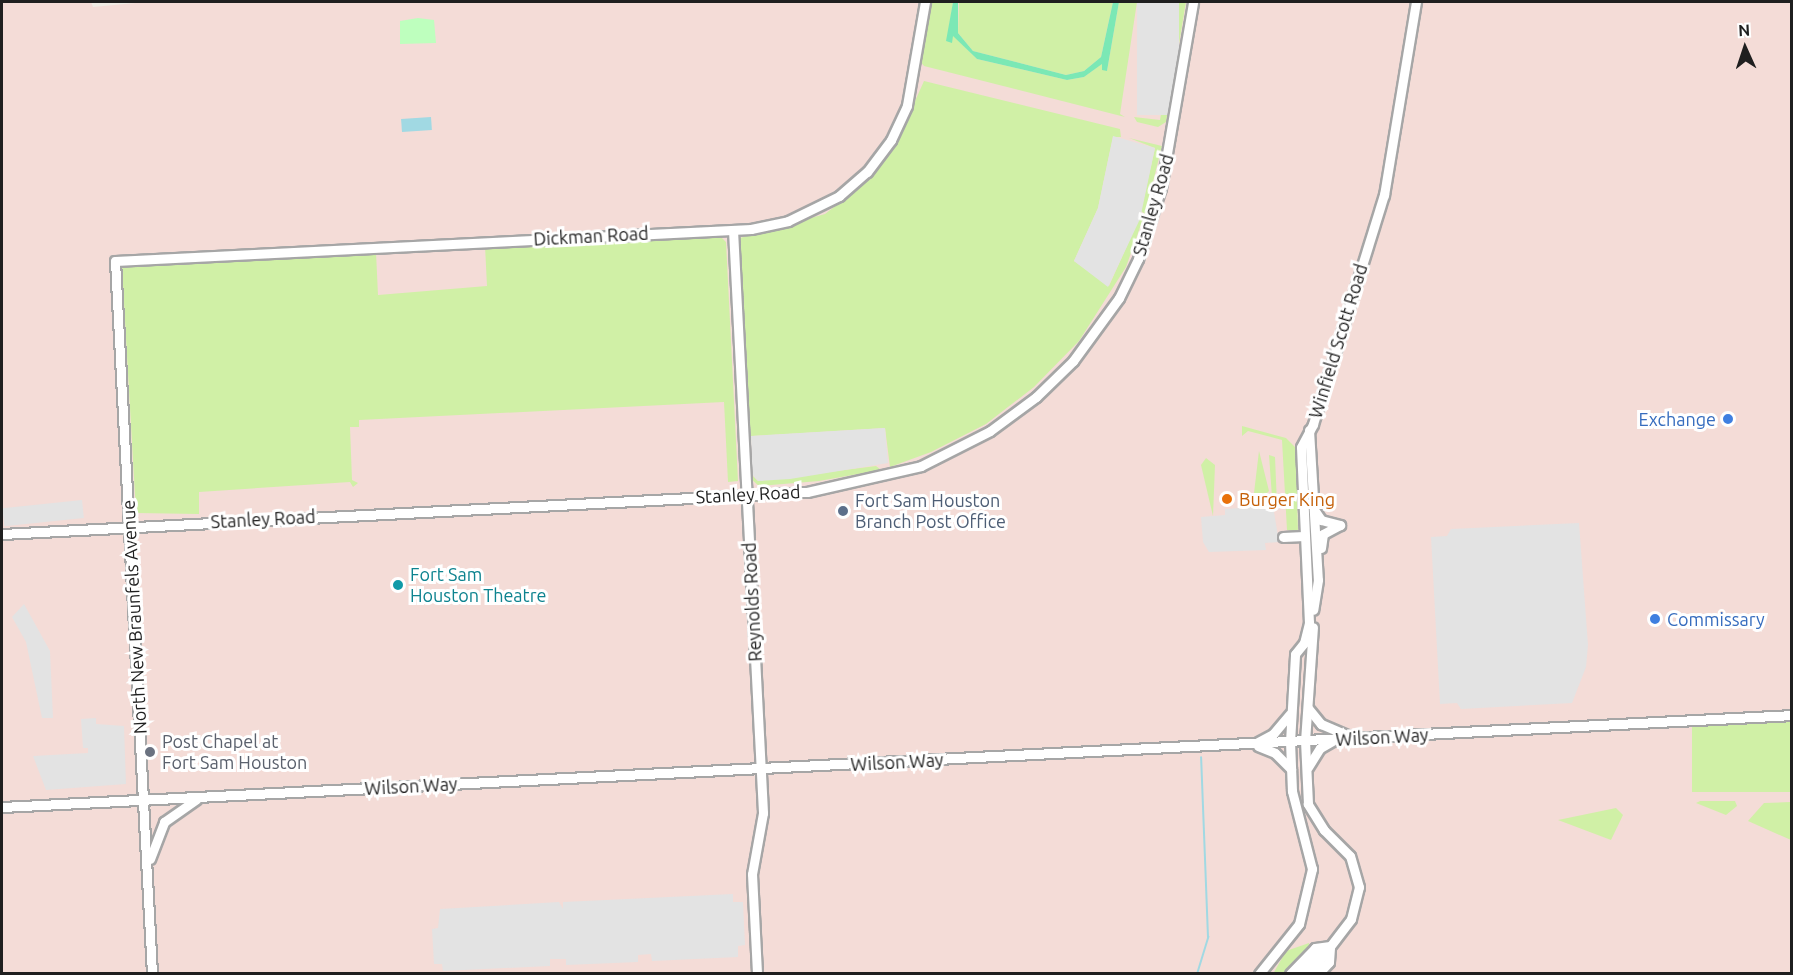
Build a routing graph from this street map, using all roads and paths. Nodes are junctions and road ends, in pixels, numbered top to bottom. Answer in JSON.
{"nodes":[{"id":1,"x":925,"y":2,"type":"edge"},
{"id":2,"x":1193,"y":2,"type":"edge"},
{"id":3,"x":1416,"y":2,"type":"edge"},
{"id":4,"x":733,"y":230,"type":"junction"},
{"id":5,"x":115,"y":261,"type":"joint"},
{"id":6,"x":1309,"y":427,"type":"junction"},
{"id":7,"x":747,"y":494,"type":"junction"},
{"id":8,"x":1314,"y":510,"type":"junction"},
{"id":9,"x":129,"y":527,"type":"junction"},
{"id":10,"x":2,"y":534,"type":"edge"},
{"id":11,"x":1304,"y":536,"type":"junction"},
{"id":12,"x":1283,"y":537,"type":"dead end"},
{"id":13,"x":1318,"y":580,"type":"junction"},
{"id":14,"x":1308,"y":708,"type":"junction"},
{"id":15,"x":1291,"y":712,"type":"junction"},
{"id":16,"x":1791,"y":716,"type":"edge"},
{"id":17,"x":1356,"y":738,"type":"junction"},
{"id":18,"x":1337,"y":740,"type":"junction"},
{"id":19,"x":1305,"y":741,"type":"junction"},
{"id":20,"x":1290,"y":742,"type":"junction"},
{"id":21,"x":1253,"y":744,"type":"junction"},
{"id":22,"x":761,"y":769,"type":"junction"},
{"id":23,"x":1291,"y":769,"type":"junction"},
{"id":24,"x":1306,"y":772,"type":"junction"},
{"id":25,"x":203,"y":797,"type":"junction"},
{"id":26,"x":143,"y":800,"type":"junction"},
{"id":27,"x":2,"y":807,"type":"edge"},
{"id":28,"x":148,"y":888,"type":"junction"},
{"id":29,"x":1330,"y":946,"type":"junction"},
{"id":30,"x":152,"y":974,"type":"edge"},
{"id":31,"x":757,"y":974,"type":"edge"},
{"id":32,"x":1259,"y":974,"type":"edge"},
{"id":33,"x":1290,"y":974,"type":"edge"},
{"id":34,"x":1299,"y":974,"type":"edge"},
{"id":35,"x":1309,"y":974,"type":"edge"},
{"id":36,"x":1318,"y":974,"type":"edge"}],
"edges":[{"from":1,"to":4,"type":"street","name":"Dickman Road"},
{"from":2,"to":7,"type":"street","name":"Stanley Road"},
{"from":3,"to":6,"type":"street","name":"Winfield Scott Road"},
{"from":4,"to":5,"type":"street","name":"Dickman Road"},
{"from":4,"to":7,"type":"street","name":"Reynolds Road"},
{"from":5,"to":9,"type":"street","name":"North New Braunfels Avenue"},
{"from":6,"to":8,"type":"street","name":"Winfield Scott Road"},
{"from":6,"to":11,"type":"street"},
{"from":7,"to":9,"type":"street","name":"Stanley Road"},
{"from":7,"to":22,"type":"street","name":"Reynolds Road"},
{"from":8,"to":13,"type":"street","name":"Winfield Scott Road"},
{"from":8,"to":13,"type":"street"},
{"from":9,"to":10,"type":"street","name":"Stanley Road"},
{"from":9,"to":26,"type":"street","name":"North New Braunfels Avenue"},
{"from":11,"to":12,"type":"street"},
{"from":11,"to":15,"type":"street"},
{"from":13,"to":14,"type":"street","name":"Winfield Scott Road"},
{"from":14,"to":17,"type":"street"},
{"from":14,"to":19,"type":"street","name":"Winfield Scott Road"},
{"from":15,"to":20,"type":"street"},
{"from":15,"to":21,"type":"street"},
{"from":16,"to":17,"type":"street","name":"Wilson Way"},
{"from":17,"to":18,"type":"street","name":"Wilson Way"},
{"from":18,"to":19,"type":"street","name":"Wilson Way"},
{"from":18,"to":24,"type":"street"},
{"from":19,"to":20,"type":"street","name":"Wilson Way"},
{"from":19,"to":24,"type":"street","name":"Winfield Scott Road"},
{"from":20,"to":21,"type":"street","name":"Wilson Way"},
{"from":20,"to":23,"type":"street"},
{"from":21,"to":22,"type":"street","name":"Wilson Way"},
{"from":21,"to":23,"type":"street"},
{"from":22,"to":25,"type":"street","name":"Wilson Way"},
{"from":22,"to":31,"type":"street","name":"Reynolds Road"},
{"from":23,"to":32,"type":"street"},
{"from":24,"to":29,"type":"street","name":"Winfield Scott Road"},
{"from":25,"to":26,"type":"street","name":"Wilson Way"},
{"from":25,"to":28,"type":"street"},
{"from":26,"to":27,"type":"street","name":"Wilson Way"},
{"from":26,"to":28,"type":"street","name":"North New Braunfels Avenue"},
{"from":28,"to":30,"type":"street","name":"North New Braunfels Avenue"},
{"from":29,"to":33,"type":"street"},
{"from":29,"to":34,"type":"street"},
{"from":29,"to":35,"type":"street"},
{"from":29,"to":36,"type":"street"}]}
